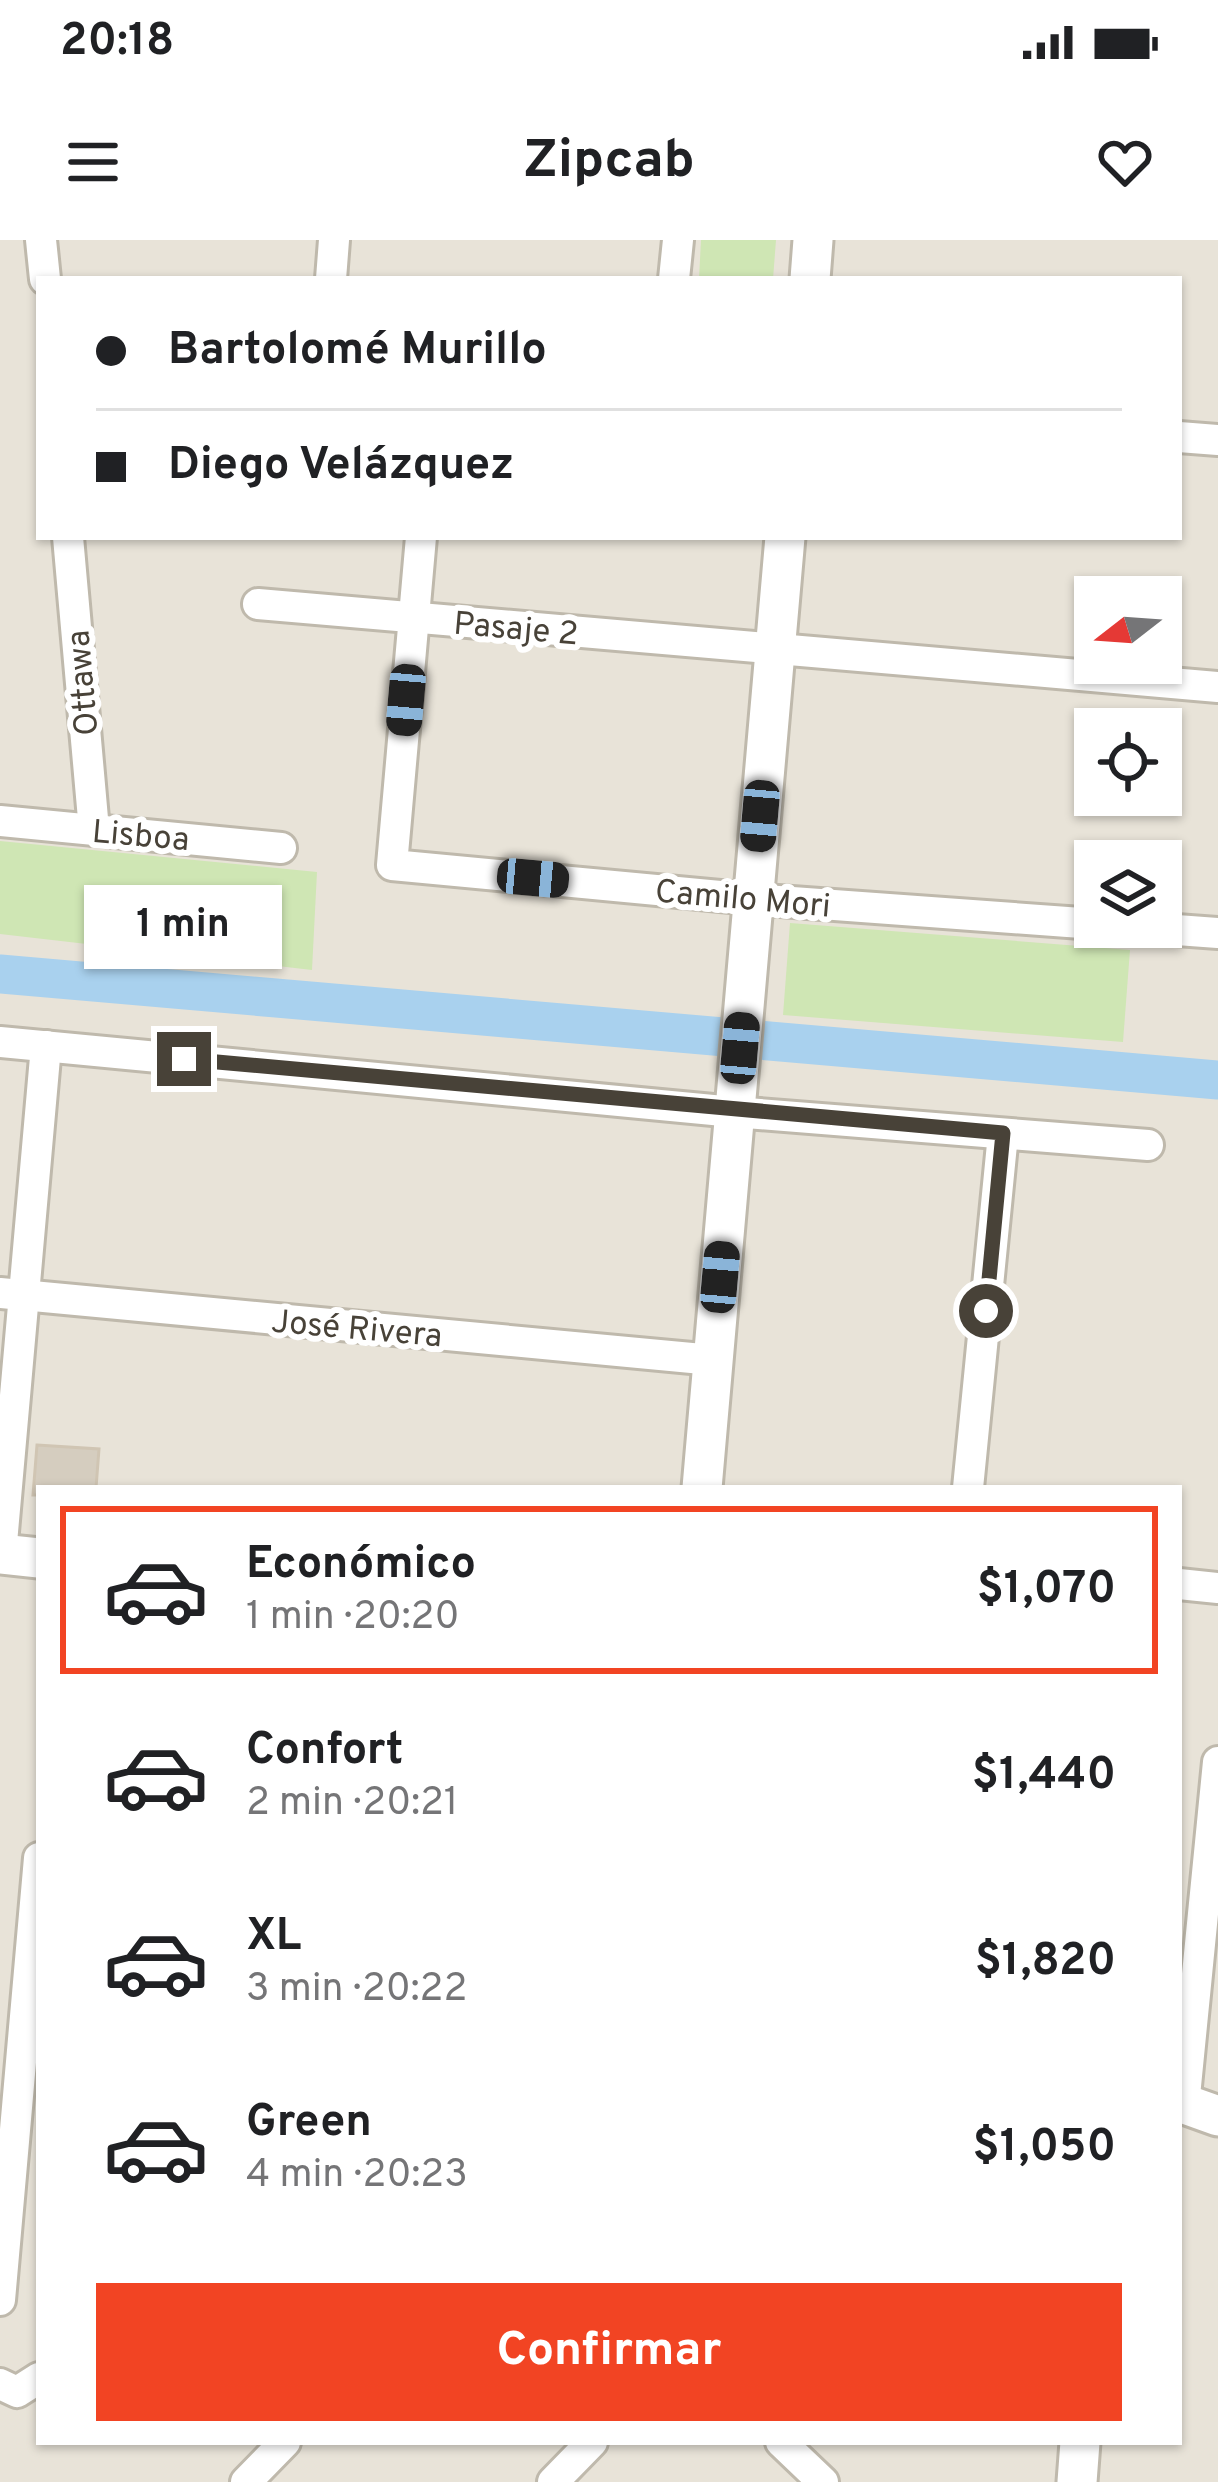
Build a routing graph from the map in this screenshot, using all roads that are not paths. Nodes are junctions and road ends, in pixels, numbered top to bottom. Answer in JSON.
{"nodes":[{"id":1,"x":41,"y":240,"type":"edge"},
{"id":2,"x":334,"y":240,"type":"edge"},
{"id":3,"x":678,"y":240,"type":"edge"},
{"id":4,"x":813,"y":240,"type":"edge"},
{"id":5,"x":45,"y":276,"type":"edge"},
{"id":6,"x":331,"y":276,"type":"edge"},
{"id":7,"x":674,"y":276,"type":"edge"},
{"id":8,"x":810,"y":276,"type":"edge"},
{"id":9,"x":1182,"y":437,"type":"edge"},
{"id":10,"x":1218,"y":440,"type":"edge"},
{"id":11,"x":68,"y":540,"type":"edge"},
{"id":12,"x":421,"y":540,"type":"edge"},
{"id":13,"x":785,"y":540,"type":"edge"},
{"id":14,"x":258,"y":604,"type":"dead end"},
{"id":15,"x":413,"y":618,"type":"junction"},
{"id":16,"x":774,"y":651,"type":"junction"},
{"id":17,"x":1218,"y":687,"type":"edge"},
{"id":18,"x":0,"y":821,"type":"edge"},
{"id":19,"x":94,"y":830,"type":"junction"},
{"id":20,"x":281,"y":848,"type":"dead end"},
{"id":21,"x":752,"y":899,"type":"junction"},
{"id":22,"x":1074,"y":922,"type":"edge"},
{"id":23,"x":1182,"y":930,"type":"edge"},
{"id":24,"x":1218,"y":933,"type":"edge"},
{"id":25,"x":0,"y":1042,"type":"edge"},
{"id":26,"x":46,"y":1046,"type":"junction"},
{"id":27,"x":736,"y":1095,"type":"junction"},
{"id":28,"x":1003,"y":1133,"type":"junction"},
{"id":29,"x":1148,"y":1145,"type":"dead end"},
{"id":30,"x":12,"y":1294,"type":"edge"},
{"id":31,"x":713,"y":1360,"type":"junction"},
{"id":32,"x":702,"y":1485,"type":"edge"},
{"id":33,"x":968,"y":1485,"type":"edge"},
{"id":34,"x":1,"y":1554,"type":"edge"},
{"id":35,"x":36,"y":1558,"type":"edge"},
{"id":36,"x":1182,"y":1584,"type":"edge"},
{"id":37,"x":1218,"y":1588,"type":"edge"},
{"id":38,"x":1218,"y":1762,"type":"edge"},
{"id":39,"x":1215,"y":1839,"type":"edge"},
{"id":40,"x":36,"y":1879,"type":"edge"},
{"id":41,"x":22,"y":1979,"type":"edge"},
{"id":42,"x":1194,"y":2108,"type":"edge"},
{"id":43,"x":0,"y":2300,"type":"edge"},
{"id":44,"x":36,"y":2381,"type":"edge"},
{"id":45,"x":4,"y":2387,"type":"edge"},
{"id":46,"x":282,"y":2445,"type":"edge"},
{"id":47,"x":589,"y":2445,"type":"edge"},
{"id":48,"x":784,"y":2445,"type":"edge"},
{"id":49,"x":1080,"y":2445,"type":"edge"},
{"id":50,"x":246,"y":2482,"type":"edge"},
{"id":51,"x":553,"y":2482,"type":"edge"},
{"id":52,"x":824,"y":2482,"type":"edge"},
{"id":53,"x":1077,"y":2482,"type":"edge"}],
"edges":[{"from":1,"to":5,"type":"street"},
{"from":2,"to":6,"type":"street"},
{"from":3,"to":7,"type":"street"},
{"from":4,"to":8,"type":"street"},
{"from":9,"to":10,"type":"street"},
{"from":11,"to":19,"type":"street","name":"Ottawa"},
{"from":12,"to":15,"type":"street"},
{"from":13,"to":16,"type":"street"},
{"from":14,"to":15,"type":"street","name":"Pasaje 2"},
{"from":15,"to":16,"type":"street","name":"Pasaje 2"},
{"from":15,"to":21,"type":"street","name":"Camilo Mori"},
{"from":16,"to":17,"type":"street","name":"Pasaje 2"},
{"from":16,"to":21,"type":"street"},
{"from":18,"to":19,"type":"street","name":"Lisboa"},
{"from":19,"to":20,"type":"street","name":"Lisboa"},
{"from":21,"to":22,"type":"street","name":"Camilo Mori"},
{"from":21,"to":27,"type":"street"},
{"from":23,"to":24,"type":"street"},
{"from":25,"to":26,"type":"street"},
{"from":26,"to":27,"type":"street"},
{"from":26,"to":30,"type":"street"},
{"from":27,"to":28,"type":"street"},
{"from":27,"to":31,"type":"street"},
{"from":28,"to":29,"type":"street"},
{"from":28,"to":33,"type":"street"},
{"from":30,"to":31,"type":"street","name":"José Rivera"},
{"from":30,"to":34,"type":"street"},
{"from":31,"to":32,"type":"street"},
{"from":34,"to":35,"type":"street"},
{"from":36,"to":37,"type":"street"},
{"from":38,"to":39,"type":"street"},
{"from":39,"to":42,"type":"street"},
{"from":40,"to":41,"type":"street"},
{"from":41,"to":43,"type":"street"},
{"from":44,"to":45,"type":"street"},
{"from":46,"to":50,"type":"street"},
{"from":47,"to":51,"type":"street"},
{"from":48,"to":52,"type":"street"},
{"from":49,"to":53,"type":"street"}]}
